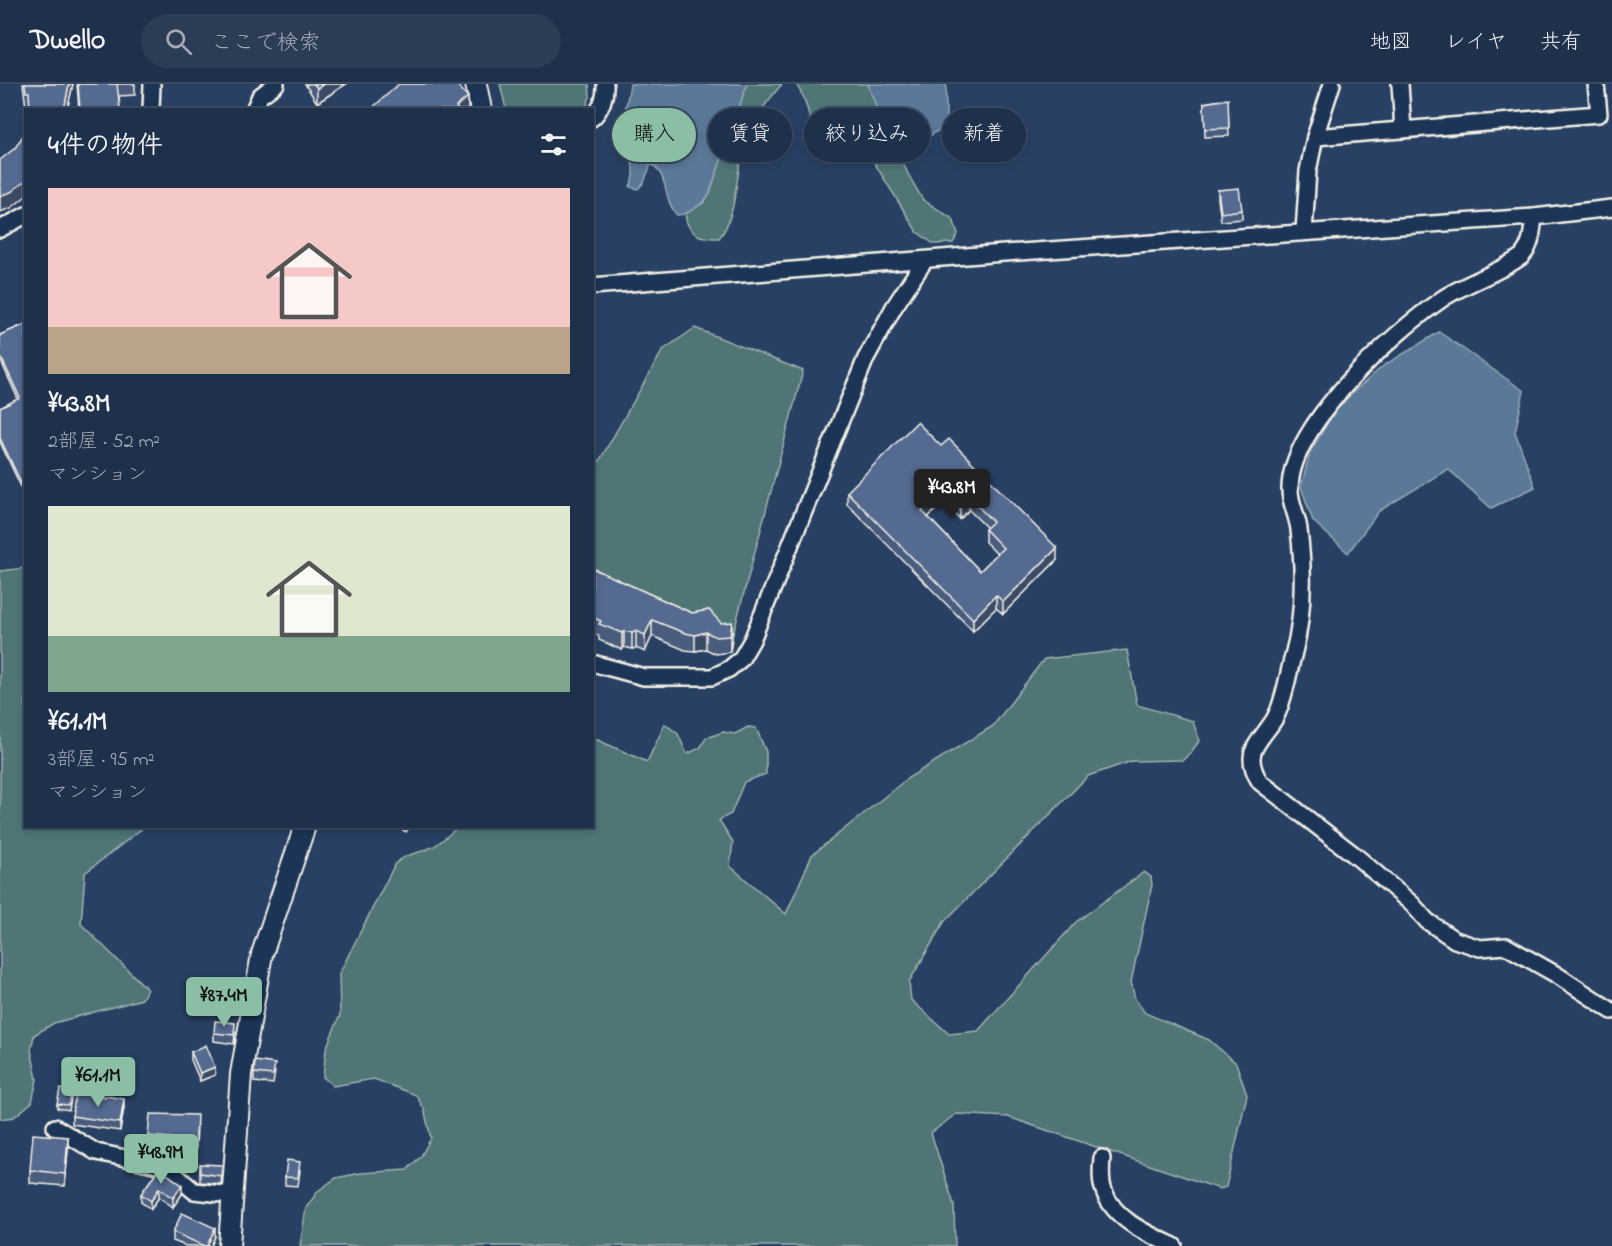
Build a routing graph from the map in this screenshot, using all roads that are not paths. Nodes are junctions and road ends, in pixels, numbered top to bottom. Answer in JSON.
{"nodes":[{"id":1,"x":152,"y":84,"type":"edge"},
{"id":2,"x":276,"y":84,"type":"edge"},
{"id":3,"x":476,"y":84,"type":"edge"},
{"id":4,"x":605,"y":84,"type":"edge"},
{"id":5,"x":1332,"y":84,"type":"edge"},
{"id":6,"x":1400,"y":84,"type":"edge"},
{"id":7,"x":1596,"y":84,"type":"edge"},
{"id":8,"x":151,"y":108,"type":"edge"},
{"id":9,"x":255,"y":108,"type":"edge"},
{"id":10,"x":481,"y":108,"type":"edge"},
{"id":11,"x":594,"y":116,"type":"edge"},
{"id":12,"x":1403,"y":130,"type":"junction"},
{"id":13,"x":1315,"y":137,"type":"junction"},
{"id":14,"x":1612,"y":208,"type":"edge"},
{"id":15,"x":24,"y":216,"type":"edge"},
{"id":16,"x":1534,"y":218,"type":"junction"},
{"id":17,"x":0,"y":229,"type":"edge"},
{"id":18,"x":1304,"y":232,"type":"junction"},
{"id":19,"x":924,"y":260,"type":"junction"},
{"id":20,"x":594,"y":286,"type":"edge"},
{"id":21,"x":594,"y":664,"type":"edge"},
{"id":22,"x":304,"y":828,"type":"edge"},
{"id":23,"x":1612,"y":1011,"type":"edge"},
{"id":24,"x":55,"y":1127,"type":"dead end"},
{"id":25,"x":1102,"y":1158,"type":"dead end"},
{"id":26,"x":232,"y":1195,"type":"junction"},
{"id":27,"x":229,"y":1246,"type":"edge"},
{"id":28,"x":1174,"y":1246,"type":"edge"}],
"edges":[{"from":1,"to":8,"type":"street"},
{"from":2,"to":9,"type":"street"},
{"from":3,"to":10,"type":"main road"},
{"from":4,"to":11,"type":"street"},
{"from":5,"to":13,"type":"street"},
{"from":6,"to":12,"type":"street"},
{"from":7,"to":12,"type":"street"},
{"from":12,"to":13,"type":"street"},
{"from":13,"to":18,"type":"street"},
{"from":14,"to":16,"type":"street"},
{"from":15,"to":17,"type":"street"},
{"from":16,"to":18,"type":"street"},
{"from":16,"to":23,"type":"street"},
{"from":18,"to":19,"type":"street"},
{"from":19,"to":20,"type":"street"},
{"from":19,"to":21,"type":"street"},
{"from":22,"to":26,"type":"main road"},
{"from":24,"to":26,"type":"street"},
{"from":25,"to":28,"type":"street"},
{"from":26,"to":27,"type":"main road"}]}
